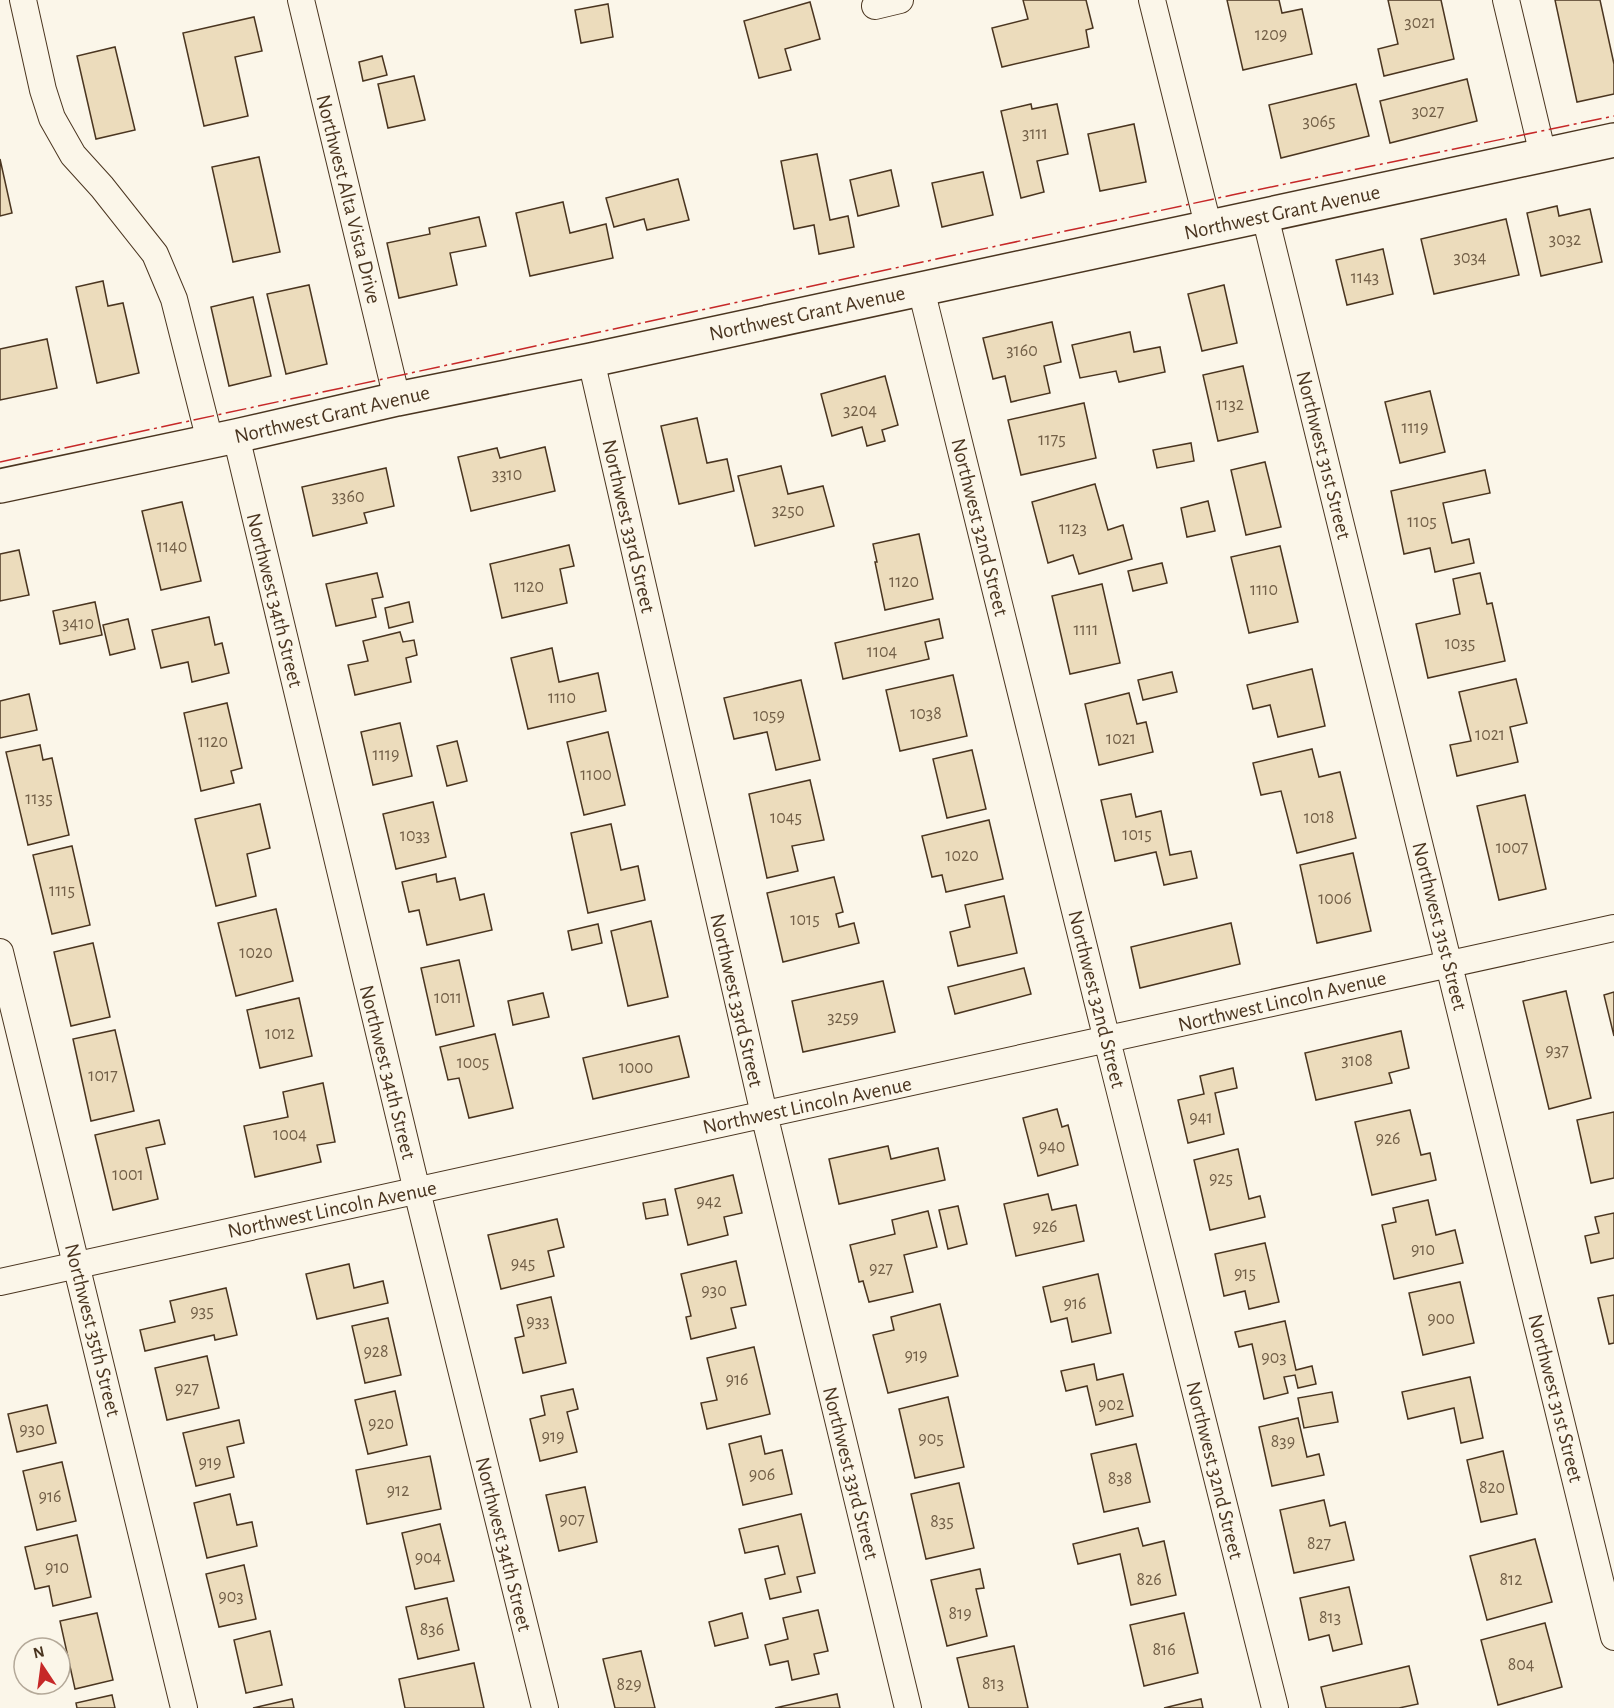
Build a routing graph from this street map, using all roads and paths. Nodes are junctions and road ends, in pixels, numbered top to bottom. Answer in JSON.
{"nodes":[{"id":1,"x":23,"y":0,"type":"edge"},
{"id":2,"x":301,"y":0,"type":"edge"},
{"id":3,"x":900,"y":0,"type":"edge"},
{"id":4,"x":1152,"y":0,"type":"edge"},
{"id":5,"x":1506,"y":0,"type":"edge"},
{"id":6,"x":875,"y":6,"type":"dead end"},
{"id":7,"x":1614,"y":140,"type":"edge"},
{"id":8,"x":1543,"y":155,"type":"junction"},
{"id":9,"x":1265,"y":216,"type":"junction"},
{"id":10,"x":1209,"y":229,"type":"junction"},
{"id":11,"x":921,"y":289,"type":"junction"},
{"id":12,"x":591,"y":360,"type":"junction"},
{"id":13,"x":397,"y":399,"type":"junction"},
{"id":14,"x":223,"y":439,"type":"junction"},
{"id":15,"x":0,"y":486,"type":"edge"},
{"id":16,"x":1614,"y":928,"type":"edge"},
{"id":17,"x":0,"y":952,"type":"edge"},
{"id":18,"x":1449,"y":964,"type":"junction"},
{"id":19,"x":1107,"y":1040,"type":"junction"},
{"id":20,"x":764,"y":1114,"type":"junction"},
{"id":21,"x":417,"y":1191,"type":"junction"},
{"id":22,"x":77,"y":1266,"type":"junction"},
{"id":23,"x":0,"y":1282,"type":"edge"},
{"id":24,"x":1614,"y":1637,"type":"edge"},
{"id":25,"x":184,"y":1708,"type":"edge"},
{"id":26,"x":545,"y":1708,"type":"edge"},
{"id":27,"x":908,"y":1708,"type":"edge"},
{"id":28,"x":1275,"y":1708,"type":"edge"}],
"edges":[{"from":1,"to":14,"type":"street","name":"Northwest 34th Street"},
{"from":2,"to":13,"type":"street","name":"Northwest Alta Vista Drive"},
{"from":3,"to":6,"type":"street"},
{"from":4,"to":10,"type":"street"},
{"from":5,"to":8,"type":"street"},
{"from":7,"to":8,"type":"street","name":"Northwest Grant Avenue"},
{"from":8,"to":9,"type":"street","name":"Northwest Grant Avenue"},
{"from":9,"to":10,"type":"street","name":"Northwest Grant Avenue"},
{"from":9,"to":18,"type":"street","name":"Northwest 31st Street"},
{"from":10,"to":11,"type":"street","name":"Northwest Grant Avenue"},
{"from":11,"to":12,"type":"street","name":"Northwest Grant Avenue"},
{"from":11,"to":19,"type":"street","name":"Northwest 32nd Street"},
{"from":12,"to":13,"type":"street","name":"Northwest Grant Avenue"},
{"from":12,"to":20,"type":"street","name":"Northwest 33rd Street"},
{"from":13,"to":14,"type":"street","name":"Northwest Grant Avenue"},
{"from":14,"to":15,"type":"street","name":"Northwest Grant Avenue"},
{"from":14,"to":21,"type":"street","name":"Northwest 34th Street"},
{"from":16,"to":18,"type":"street","name":"Northwest Lincoln Avenue"},
{"from":17,"to":22,"type":"street","name":"Northwest 35th Street"},
{"from":18,"to":19,"type":"street","name":"Northwest Lincoln Avenue"},
{"from":18,"to":24,"type":"street","name":"Northwest 31st Street"},
{"from":19,"to":20,"type":"street","name":"Northwest Lincoln Avenue"},
{"from":19,"to":28,"type":"street","name":"Northwest 32nd Street"},
{"from":20,"to":21,"type":"street","name":"Northwest Lincoln Avenue"},
{"from":20,"to":27,"type":"street","name":"Northwest 33rd Street"},
{"from":21,"to":22,"type":"street","name":"Northwest Lincoln Avenue"},
{"from":21,"to":26,"type":"street","name":"Northwest 34th Street"},
{"from":22,"to":23,"type":"street","name":"Northwest Lincoln Avenue"},
{"from":22,"to":25,"type":"street","name":"Northwest 35th Street"}]}
